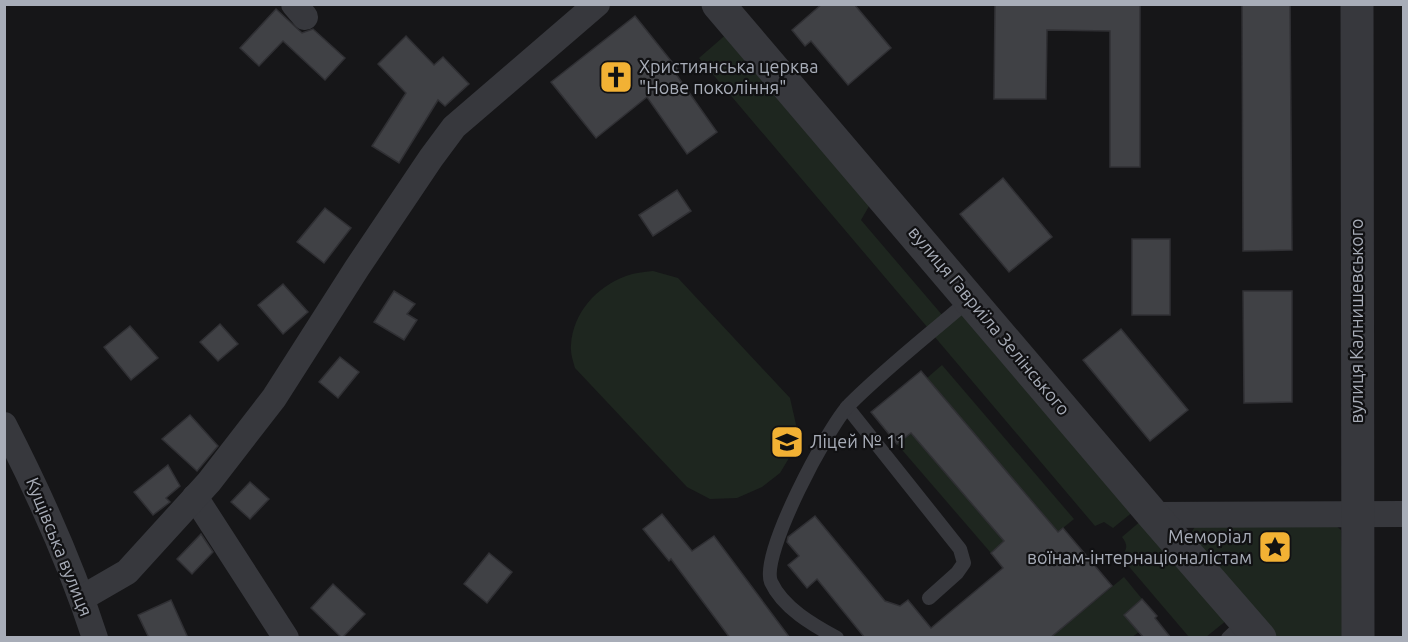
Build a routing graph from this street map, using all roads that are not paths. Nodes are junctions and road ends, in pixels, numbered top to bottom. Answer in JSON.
{"nodes":[{"id":1,"x":597,"y":4,"type":"edge"},
{"id":2,"x":718,"y":4,"type":"edge"},
{"id":3,"x":1357,"y":4,"type":"edge"},
{"id":4,"x":970,"y":299,"type":"junction"},
{"id":5,"x":847,"y":407,"type":"junction"},
{"id":6,"x":4,"y":425,"type":"edge"},
{"id":7,"x":195,"y":497,"type":"junction"},
{"id":8,"x":1357,"y":514,"type":"junction"},
{"id":9,"x":1404,"y":514,"type":"edge"},
{"id":10,"x":1153,"y":515,"type":"junction"},
{"id":11,"x":82,"y":598,"type":"junction"},
{"id":12,"x":929,"y":598,"type":"dead end"},
{"id":13,"x":1245,"y":632,"type":"edge"},
{"id":14,"x":95,"y":638,"type":"edge"},
{"id":15,"x":286,"y":638,"type":"edge"},
{"id":16,"x":837,"y":638,"type":"edge"},
{"id":17,"x":1358,"y":638,"type":"edge"}],
"edges":[{"from":1,"to":7,"type":"street"},
{"from":2,"to":4,"type":"street","name":"вулиця Гавриїла Зелінського"},
{"from":3,"to":8,"type":"street","name":"вулиця Калнишевського"},
{"from":4,"to":5,"type":"lane"},
{"from":4,"to":10,"type":"street","name":"вулиця Гавриїла Зелінського"},
{"from":5,"to":12,"type":"lane"},
{"from":5,"to":16,"type":"lane"},
{"from":6,"to":11,"type":"street","name":"Кущівська вулиця"},
{"from":7,"to":11,"type":"street"},
{"from":7,"to":15,"type":"street"},
{"from":8,"to":9,"type":"street"},
{"from":8,"to":10,"type":"street"},
{"from":8,"to":17,"type":"street","name":"вулиця Калнишевського"},
{"from":10,"to":13,"type":"street","name":"вулиця Гавриїла Зелінського"},
{"from":11,"to":14,"type":"street","name":"Кущівська вулиця"}]}
